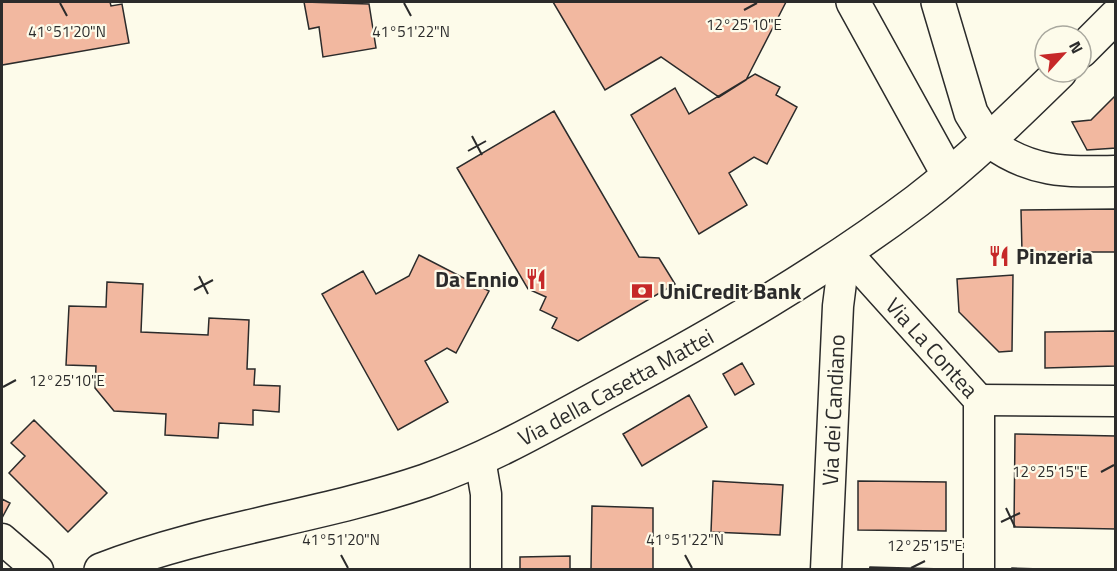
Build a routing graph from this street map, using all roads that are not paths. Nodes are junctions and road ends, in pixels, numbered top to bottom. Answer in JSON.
{"nodes":[{"id":1,"x":852,"y":2,"type":"edge"},
{"id":2,"x":938,"y":2,"type":"edge"},
{"id":3,"x":1116,"y":16,"type":"edge"},
{"id":4,"x":1093,"y":39,"type":"edge"},
{"id":5,"x":1048,"y":84,"type":"edge"},
{"id":6,"x":988,"y":142,"type":"junction"},
{"id":7,"x":1116,"y":171,"type":"edge"},
{"id":8,"x":948,"y":174,"type":"junction"},
{"id":9,"x":845,"y":251,"type":"junction"},
{"id":10,"x":979,"y":400,"type":"junction"},
{"id":11,"x":1116,"y":401,"type":"edge"},
{"id":12,"x":480,"y":459,"type":"junction"},
{"id":13,"x":2,"y":539,"type":"edge"},
{"id":14,"x":38,"y":570,"type":"edge"},
{"id":15,"x":101,"y":570,"type":"edge"},
{"id":16,"x":486,"y":570,"type":"edge"},
{"id":17,"x":826,"y":570,"type":"edge"},
{"id":18,"x":979,"y":570,"type":"edge"}],
"edges":[{"from":1,"to":8,"type":"main road"},
{"from":2,"to":6,"type":"main road"},
{"from":3,"to":4,"type":"main road"},
{"from":5,"to":6,"type":"main road","name":"Via della Casetta Mattei"},
{"from":6,"to":7,"type":"street"},
{"from":6,"to":8,"type":"main road","name":"Via della Casetta Mattei"},
{"from":8,"to":9,"type":"main road","name":"Via della Casetta Mattei"},
{"from":9,"to":10,"type":"street","name":"Via La Contea"},
{"from":9,"to":12,"type":"main road","name":"Via della Casetta Mattei"},
{"from":9,"to":17,"type":"street","name":"Via dei Candiano"},
{"from":10,"to":11,"type":"street"},
{"from":10,"to":18,"type":"street","name":"Via La Contea"},
{"from":12,"to":15,"type":"main road","name":"Via della Casetta Mattei"},
{"from":12,"to":16,"type":"street"},
{"from":13,"to":14,"type":"street"}]}
